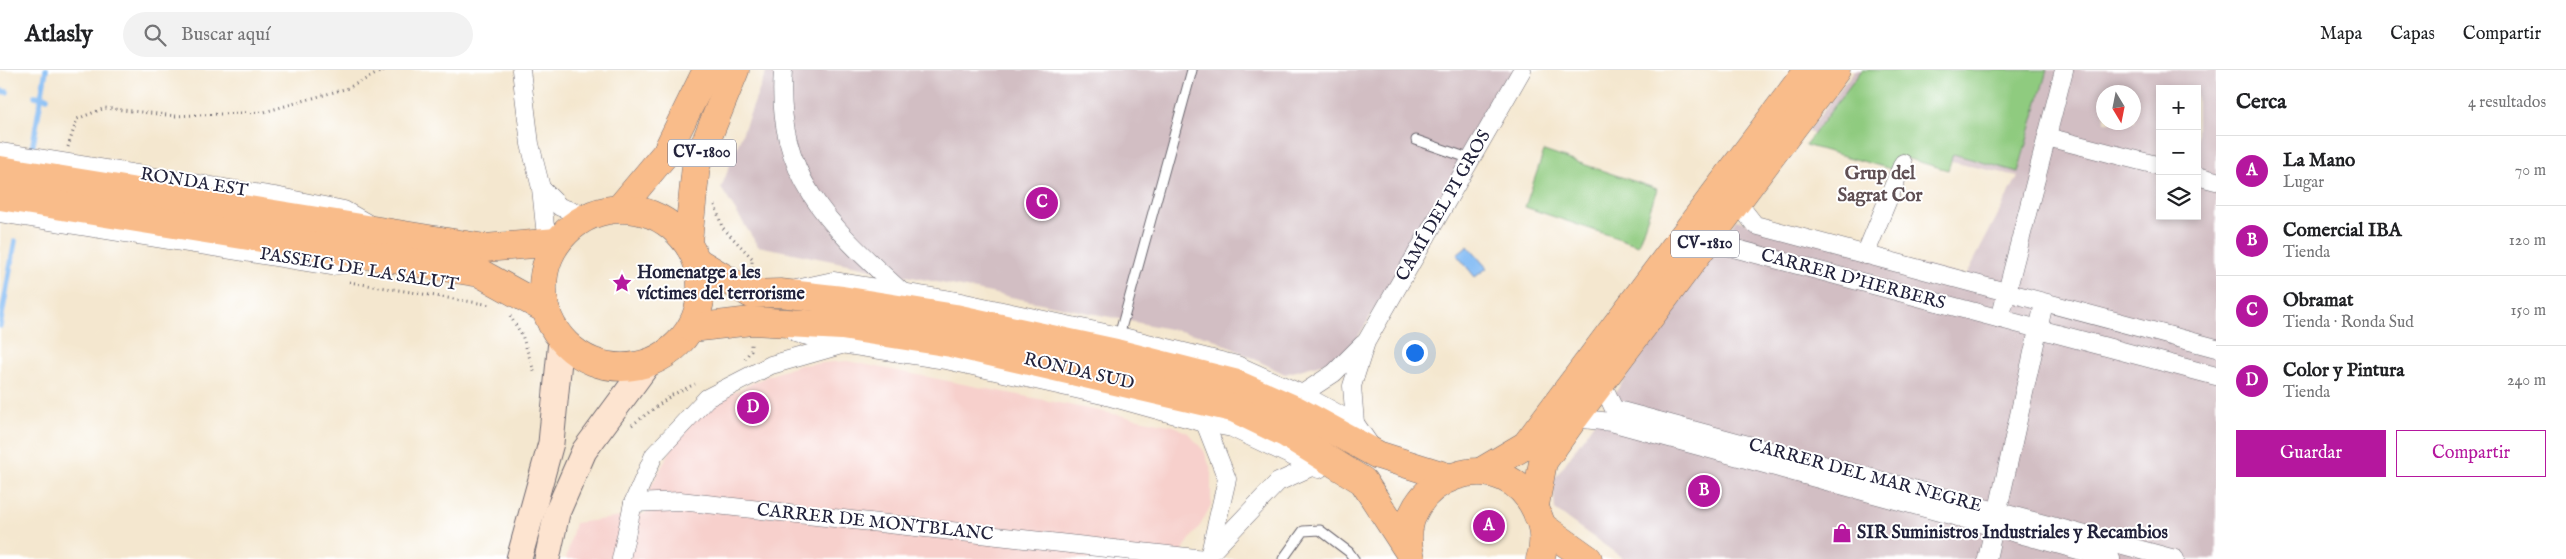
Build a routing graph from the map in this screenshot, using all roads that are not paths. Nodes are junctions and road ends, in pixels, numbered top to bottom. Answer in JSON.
{"nodes":[{"id":1,"x":521,"y":70,"type":"edge"},
{"id":2,"x":707,"y":70,"type":"edge"},
{"id":3,"x":736,"y":70,"type":"edge"},
{"id":4,"x":783,"y":70,"type":"edge"},
{"id":5,"x":1192,"y":70,"type":"edge"},
{"id":6,"x":1522,"y":70,"type":"edge"},
{"id":7,"x":1808,"y":70,"type":"edge"},
{"id":8,"x":1836,"y":70,"type":"edge"},
{"id":9,"x":2064,"y":70,"type":"edge"},
{"id":10,"x":2046,"y":137,"type":"junction"},
{"id":11,"x":1416,"y":140,"type":"dead end"},
{"id":12,"x":0,"y":152,"type":"edge"},
{"id":13,"x":1472,"y":159,"type":"junction"},
{"id":14,"x":1903,"y":162,"type":"dead end"},
{"id":15,"x":2156,"y":165,"type":"edge"},
{"id":16,"x":0,"y":170,"type":"edge"},
{"id":17,"x":2201,"y":177,"type":"edge"},
{"id":18,"x":2216,"y":181,"type":"edge"},
{"id":19,"x":541,"y":188,"type":"junction"},
{"id":20,"x":0,"y":196,"type":"edge"},
{"id":21,"x":1737,"y":202,"type":"junction"},
{"id":22,"x":620,"y":208,"type":"junction"},
{"id":23,"x":0,"y":213,"type":"edge"},
{"id":24,"x":587,"y":216,"type":"junction"},
{"id":25,"x":1707,"y":241,"type":"junction"},
{"id":26,"x":557,"y":242,"type":"junction"},
{"id":27,"x":384,"y":245,"type":"junction"},
{"id":28,"x":693,"y":252,"type":"junction"},
{"id":29,"x":1865,"y":255,"type":"junction"},
{"id":30,"x":903,"y":292,"type":"junction"},
{"id":31,"x":2006,"y":292,"type":"junction"},
{"id":32,"x":780,"y":293,"type":"junction"},
{"id":33,"x":2044,"y":303,"type":"junction"},
{"id":34,"x":545,"y":309,"type":"junction"},
{"id":35,"x":2000,"y":319,"type":"junction"},
{"id":36,"x":751,"y":321,"type":"junction"},
{"id":37,"x":692,"y":328,"type":"junction"},
{"id":38,"x":2039,"y":329,"type":"junction"},
{"id":39,"x":1119,"y":336,"type":"junction"},
{"id":40,"x":562,"y":340,"type":"junction"},
{"id":41,"x":1366,"y":342,"type":"junction"},
{"id":42,"x":841,"y":344,"type":"junction"},
{"id":43,"x":2216,"y":348,"type":"edge"},
{"id":44,"x":648,"y":364,"type":"junction"},
{"id":45,"x":2216,"y":376,"type":"edge"},
{"id":46,"x":1601,"y":382,"type":"junction"},
{"id":47,"x":1302,"y":394,"type":"junction"},
{"id":48,"x":1574,"y":418,"type":"junction"},
{"id":49,"x":1205,"y":423,"type":"junction"},
{"id":50,"x":1355,"y":423,"type":"junction"},
{"id":51,"x":1378,"y":455,"type":"junction"},
{"id":52,"x":1311,"y":467,"type":"junction"},
{"id":53,"x":1482,"y":471,"type":"junction"},
{"id":54,"x":1448,"y":477,"type":"junction"},
{"id":55,"x":1363,"y":481,"type":"junction"},
{"id":56,"x":633,"y":503,"type":"junction"},
{"id":57,"x":1539,"y":516,"type":"junction"},
{"id":58,"x":1996,"y":519,"type":"junction"},
{"id":59,"x":1410,"y":556,"type":"edge"},
{"id":60,"x":1211,"y":557,"type":"edge"},
{"id":61,"x":519,"y":559,"type":"edge"},
{"id":62,"x":547,"y":559,"type":"edge"},
{"id":63,"x":621,"y":559,"type":"edge"},
{"id":64,"x":1283,"y":559,"type":"edge"},
{"id":65,"x":1354,"y":559,"type":"edge"},
{"id":66,"x":1540,"y":559,"type":"edge"},
{"id":67,"x":1588,"y":559,"type":"edge"},
{"id":68,"x":1987,"y":559,"type":"edge"},
{"id":69,"x":2111,"y":559,"type":"edge"},
{"id":70,"x":2175,"y":559,"type":"edge"}],
"edges":[{"from":1,"to":19,"type":"street"},
{"from":2,"to":22,"type":"main road","number":"CV-1800"},
{"from":3,"to":28,"type":"main road","number":"CV-1800"},
{"from":4,"to":30,"type":"street"},
{"from":5,"to":39,"type":"lane"},
{"from":6,"to":13,"type":"street","name":"CAMÍ DEL PI GROS"},
{"from":7,"to":53,"type":"main road","number":"CV-1810"},
{"from":8,"to":21,"type":"main road","number":"CV-1810"},
{"from":9,"to":10,"type":"street"},
{"from":10,"to":15,"type":"street"},
{"from":10,"to":31,"type":"street"},
{"from":11,"to":13,"type":"lane"},
{"from":12,"to":27,"type":"street","name":"RONDA EST"},
{"from":13,"to":41,"type":"street","name":"CAMÍ DEL PI GROS"},
{"from":14,"to":29,"type":"street"},
{"from":16,"to":27,"type":"main road","name":"RONDA EST"},
{"from":17,"to":18,"type":"street"},
{"from":19,"to":24,"type":"street"},
{"from":19,"to":26,"type":"street"},
{"from":20,"to":27,"type":"main road","name":"RONDA EST"},
{"from":21,"to":25,"type":"main road","number":"CV-1810"},
{"from":21,"to":29,"type":"street","name":"CARRER D'HERBERS"},
{"from":22,"to":24,"type":"main road"},
{"from":22,"to":28,"type":"main road"},
{"from":23,"to":27,"type":"street","name":"RONDA EST"},
{"from":24,"to":26,"type":"main road"},
{"from":25,"to":35,"type":"street","name":"CARRER D'HERBERS"},
{"from":25,"to":46,"type":"main road","number":"CV-1810"},
{"from":26,"to":27,"type":"main road","name":"RONDA EST"},
{"from":26,"to":34,"type":"main road"},
{"from":27,"to":34,"type":"main road","name":"RONDA EST"},
{"from":28,"to":32,"type":"main road","name":"RONDA SUD"},
{"from":28,"to":37,"type":"main road"},
{"from":29,"to":31,"type":"street","name":"CARRER D'HERBERS"},
{"from":30,"to":32,"type":"street","name":"RONDA SUD"},
{"from":30,"to":39,"type":"street","name":"RONDA SUD"},
{"from":31,"to":33,"type":"street","name":"CARRER D'HERBERS"},
{"from":31,"to":35,"type":"street"},
{"from":32,"to":51,"type":"main road","name":"RONDA SUD"},
{"from":33,"to":38,"type":"street"},
{"from":33,"to":43,"type":"street","name":"CARRER D'HERBERS"},
{"from":34,"to":40,"type":"main road"},
{"from":35,"to":38,"type":"street","name":"CARRER D'HERBERS"},
{"from":36,"to":37,"type":"main road","name":"RONDA SUD"},
{"from":36,"to":42,"type":"street"},
{"from":36,"to":55,"type":"main road","name":"RONDA SUD"},
{"from":37,"to":44,"type":"main road"},
{"from":38,"to":45,"type":"street","name":"CARRER D'HERBERS"},
{"from":38,"to":58,"type":"street"},
{"from":39,"to":47,"type":"street","name":"RONDA SUD"},
{"from":40,"to":44,"type":"main road"},
{"from":40,"to":61,"type":"main road"},
{"from":41,"to":47,"type":"street","name":"CAMÍ DEL PI GROS"},
{"from":41,"to":50,"type":"street","name":"CAMÍ DEL PI GROS"},
{"from":42,"to":49,"type":"street"},
{"from":42,"to":56,"type":"street"},
{"from":44,"to":62,"type":"main road"},
{"from":46,"to":48,"type":"main road","number":"CV-1810"},
{"from":46,"to":58,"type":"street","name":"CARRER DEL MAR NEGRE"},
{"from":47,"to":50,"type":"street","name":"RONDA SUD"},
{"from":48,"to":57,"type":"main road"},
{"from":48,"to":58,"type":"street","name":"CARRER DEL MAR NEGRE"},
{"from":49,"to":52,"type":"street"},
{"from":49,"to":60,"type":"street"},
{"from":50,"to":51,"type":"street","name":"RONDA SUD"},
{"from":51,"to":54,"type":"main road","name":"RONDA SUD"},
{"from":52,"to":55,"type":"street"},
{"from":52,"to":60,"type":"street"},
{"from":53,"to":54,"type":"main road"},
{"from":53,"to":57,"type":"main road"},
{"from":54,"to":59,"type":"main road"},
{"from":55,"to":59,"type":"main road","name":"RONDA SUD"},
{"from":56,"to":60,"type":"street","name":"CARRER DE MONTBLANC"},
{"from":56,"to":63,"type":"street"},
{"from":57,"to":66,"type":"main road"},
{"from":57,"to":67,"type":"main road"},
{"from":58,"to":68,"type":"street"},
{"from":58,"to":69,"type":"street","name":"CARRER DEL MAR NEGRE"},
{"from":58,"to":70,"type":"street","name":"CARRER DEL MAR NEGRE"},
{"from":64,"to":65,"type":"lane"}]}
